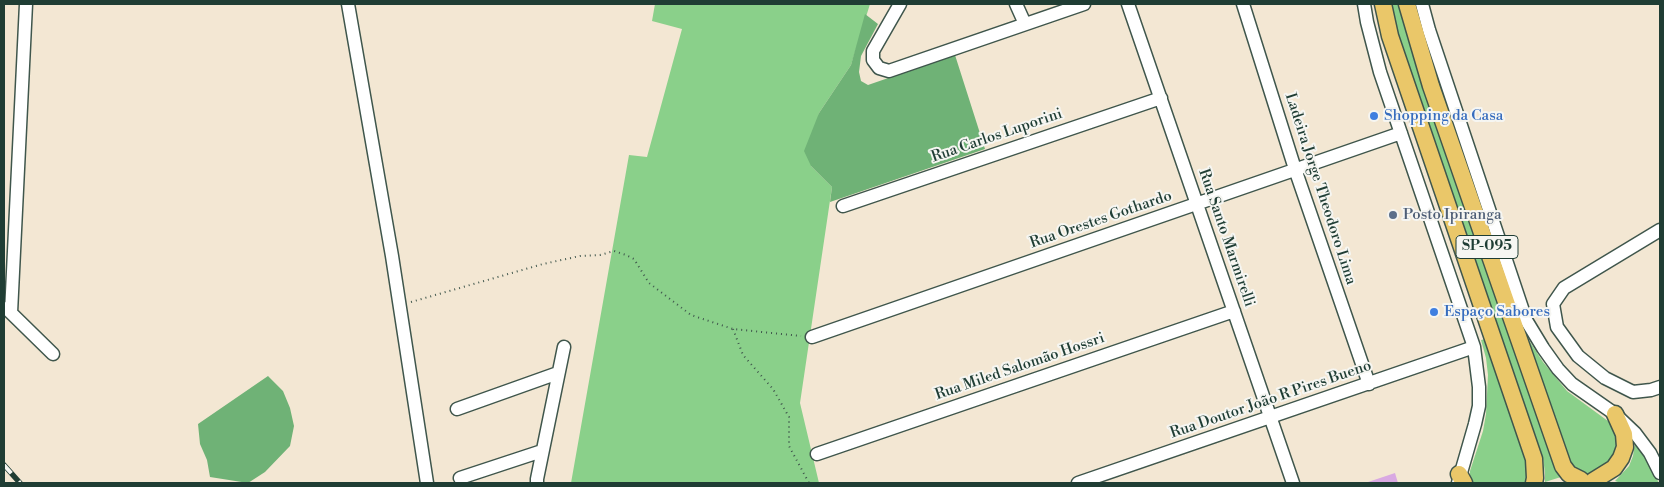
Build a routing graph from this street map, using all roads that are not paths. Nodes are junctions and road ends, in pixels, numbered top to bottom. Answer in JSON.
{"nodes":[{"id":1,"x":26,"y":4,"type":"edge"},
{"id":2,"x":348,"y":4,"type":"edge"},
{"id":3,"x":900,"y":4,"type":"edge"},
{"id":4,"x":1016,"y":4,"type":"edge"},
{"id":5,"x":1084,"y":4,"type":"edge"},
{"id":6,"x":1128,"y":4,"type":"edge"},
{"id":7,"x":1243,"y":4,"type":"edge"},
{"id":8,"x":1364,"y":4,"type":"edge"},
{"id":9,"x":1383,"y":4,"type":"edge"},
{"id":10,"x":1407,"y":4,"type":"edge"},
{"id":11,"x":1422,"y":4,"type":"edge"},
{"id":12,"x":1025,"y":24,"type":"junction"},
{"id":13,"x":1160,"y":98,"type":"junction"},
{"id":14,"x":1401,"y":132,"type":"junction"},
{"id":15,"x":1295,"y":169,"type":"junction"},
{"id":16,"x":1196,"y":204,"type":"junction"},
{"id":17,"x":843,"y":206,"type":"dead end"},
{"id":18,"x":1660,"y":230,"type":"edge"},
{"id":19,"x":8,"y":309,"type":"edge"},
{"id":20,"x":1234,"y":311,"type":"junction"},
{"id":21,"x":812,"y":337,"type":"road end"},
{"id":22,"x":564,"y":347,"type":"dead end"},
{"id":23,"x":1474,"y":347,"type":"junction"},
{"id":24,"x":53,"y":354,"type":"dead end"},
{"id":25,"x":558,"y":373,"type":"junction"},
{"id":26,"x":1369,"y":384,"type":"junction"},
{"id":27,"x":1660,"y":387,"type":"edge"},
{"id":28,"x":456,"y":409,"type":"dead end"},
{"id":29,"x":1615,"y":414,"type":"junction"},
{"id":30,"x":1270,"y":417,"type":"junction"},
{"id":31,"x":542,"y":451,"type":"junction"},
{"id":32,"x":817,"y":454,"type":"dead end"},
{"id":33,"x":1660,"y":473,"type":"edge"},
{"id":34,"x":460,"y":478,"type":"dead end"},
{"id":35,"x":1460,"y":480,"type":"edge"},
{"id":36,"x":1592,"y":481,"type":"edge"},
{"id":37,"x":427,"y":483,"type":"edge"},
{"id":38,"x":537,"y":483,"type":"edge"},
{"id":39,"x":1078,"y":483,"type":"edge"},
{"id":40,"x":1293,"y":483,"type":"edge"},
{"id":41,"x":1534,"y":483,"type":"edge"},
{"id":42,"x":1558,"y":483,"type":"edge"}],
"edges":[{"from":1,"to":19,"type":"street"},
{"from":2,"to":37,"type":"street"},
{"from":3,"to":12,"type":"street"},
{"from":4,"to":12,"type":"street"},
{"from":5,"to":12,"type":"street"},
{"from":6,"to":13,"type":"street","name":"Rua Santo Marmirelli"},
{"from":7,"to":15,"type":"street","name":"Ladeira Jorge Theodoro Lima"},
{"from":8,"to":14,"type":"street"},
{"from":9,"to":41,"type":"main road","number":"SP-095"},
{"from":10,"to":36,"type":"main road","number":"SP-095"},
{"from":11,"to":29,"type":"street"},
{"from":13,"to":16,"type":"street","name":"Rua Santo Marmirelli"},
{"from":13,"to":17,"type":"street","name":"Rua Carlos Luporini"},
{"from":14,"to":15,"type":"street","name":"Rua Orestes Gothardo"},
{"from":14,"to":23,"type":"street"},
{"from":15,"to":16,"type":"street","name":"Rua Orestes Gothardo"},
{"from":15,"to":26,"type":"street","name":"Ladeira Jorge Theodoro Lima"},
{"from":16,"to":20,"type":"street","name":"Rua Santo Marmirelli"},
{"from":16,"to":21,"type":"street","name":"Rua Orestes Gothardo"},
{"from":18,"to":27,"type":"street"},
{"from":19,"to":24,"type":"street"},
{"from":20,"to":30,"type":"street","name":"Rua Santo Marmirelli"},
{"from":20,"to":32,"type":"street","name":"Rua Miled Salomão Hossri"},
{"from":22,"to":25,"type":"street"},
{"from":23,"to":26,"type":"street","name":"Rua Doutor João R Pires Bueno"},
{"from":23,"to":35,"type":"street"},
{"from":25,"to":28,"type":"street"},
{"from":25,"to":31,"type":"street"},
{"from":26,"to":30,"type":"street","name":"Rua Doutor João R Pires Bueno"},
{"from":29,"to":33,"type":"street"},
{"from":29,"to":36,"type":"main road"},
{"from":30,"to":39,"type":"street","name":"Rua Doutor João R Pires Bueno"},
{"from":30,"to":40,"type":"street","name":"Rua Santo Marmirelli"},
{"from":31,"to":34,"type":"street"},
{"from":31,"to":38,"type":"street"},
{"from":36,"to":42,"type":"main road"}]}
